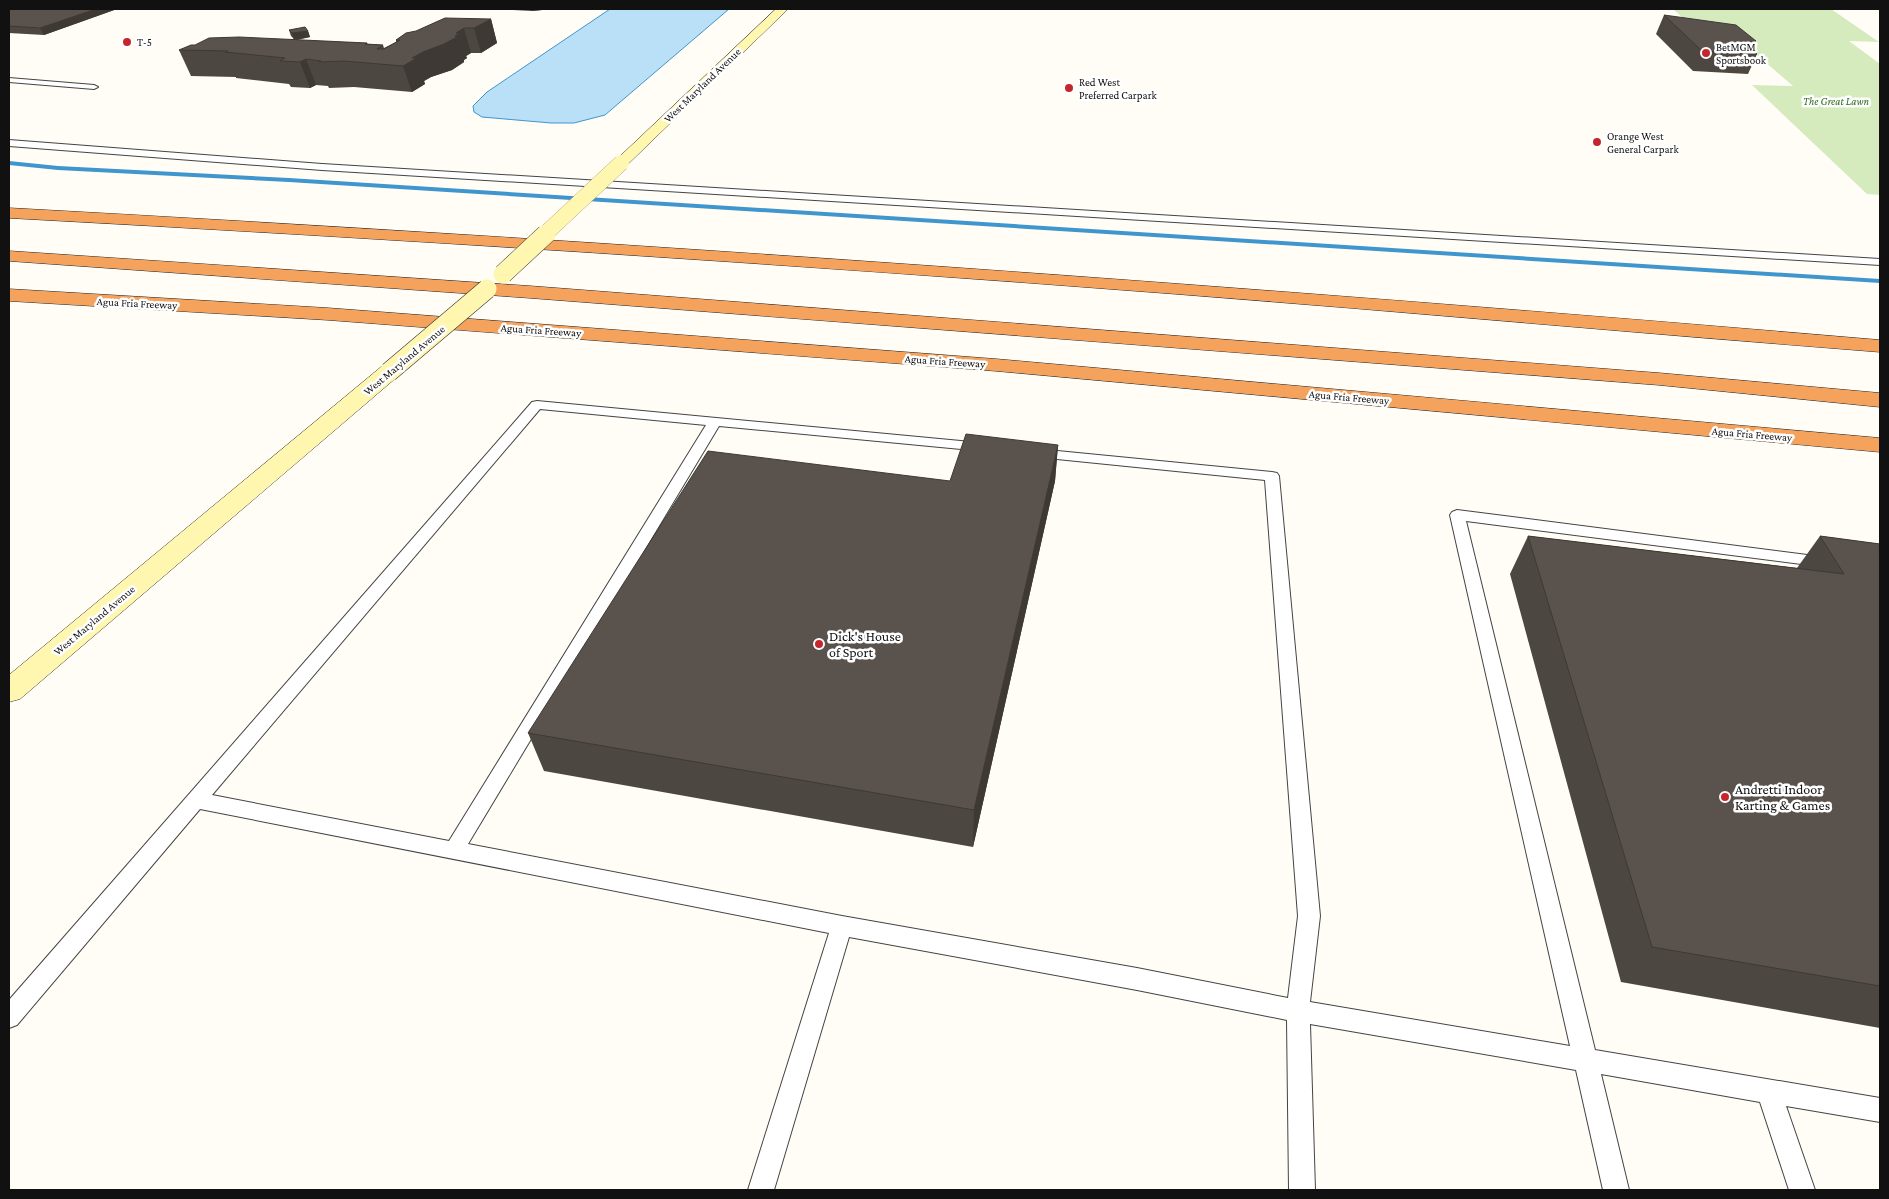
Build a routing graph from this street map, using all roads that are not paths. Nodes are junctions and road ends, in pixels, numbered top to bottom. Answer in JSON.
{"nodes":[{"id":1,"x":782,"y":9,"type":"edge"},
{"id":2,"x":9,"y":80,"type":"edge"},
{"id":3,"x":94,"y":87,"type":"dead end"},
{"id":4,"x":9,"y":142,"type":"edge"},
{"id":5,"x":9,"y":211,"type":"edge"},
{"id":6,"x":9,"y":243,"type":"edge"},
{"id":7,"x":9,"y":256,"type":"edge"},
{"id":8,"x":1880,"y":262,"type":"edge"},
{"id":9,"x":503,"y":274,"type":"junction"},
{"id":10,"x":487,"y":289,"type":"junction"},
{"id":11,"x":9,"y":295,"type":"edge"},
{"id":12,"x":912,"y":313,"type":"junction"},
{"id":13,"x":1646,"y":326,"type":"junction"},
{"id":14,"x":1880,"y":334,"type":"edge"},
{"id":15,"x":1880,"y":346,"type":"edge"},
{"id":16,"x":1880,"y":384,"type":"edge"},
{"id":17,"x":1880,"y":400,"type":"edge"},
{"id":18,"x":715,"y":421,"type":"junction"},
{"id":19,"x":1704,"y":430,"type":"junction"},
{"id":20,"x":1880,"y":445,"type":"edge"},
{"id":21,"x":994,"y":448,"type":"edge"},
{"id":22,"x":1023,"y":451,"type":"edge"},
{"id":23,"x":1880,"y":465,"type":"edge"},
{"id":24,"x":1841,"y":564,"type":"edge"},
{"id":25,"x":9,"y":691,"type":"edge"},
{"id":26,"x":196,"y":800,"type":"junction"},
{"id":27,"x":454,"y":850,"type":"junction"},
{"id":28,"x":842,"y":926,"type":"junction"},
{"id":29,"x":1298,"y":1011,"type":"junction"},
{"id":30,"x":9,"y":1017,"type":"edge"},
{"id":31,"x":1585,"y":1060,"type":"junction"},
{"id":32,"x":1769,"y":1091,"type":"junction"},
{"id":33,"x":1880,"y":1110,"type":"edge"},
{"id":34,"x":761,"y":1190,"type":"edge"},
{"id":35,"x":1302,"y":1190,"type":"edge"},
{"id":36,"x":1616,"y":1190,"type":"edge"},
{"id":37,"x":1802,"y":1190,"type":"edge"}],
"edges":[{"from":1,"to":9,"type":"main road","name":"West Maryland Avenue","bridge":true},
{"from":2,"to":3,"type":"lane"},
{"from":4,"to":8,"type":"lane"},
{"from":5,"to":13,"type":"highway"},
{"from":6,"to":9,"type":"highway"},
{"from":7,"to":10,"type":"highway"},
{"from":9,"to":10,"type":"main road","name":"West Maryland Avenue"},
{"from":9,"to":12,"type":"highway"},
{"from":10,"to":12,"type":"highway"},
{"from":10,"to":25,"type":"main road","name":"West Maryland Avenue","bridge":true},
{"from":11,"to":19,"type":"highway","name":"Agua Fria Freeway"},
{"from":12,"to":16,"type":"highway"},
{"from":12,"to":17,"type":"highway"},
{"from":13,"to":14,"type":"highway"},
{"from":13,"to":15,"type":"highway"},
{"from":18,"to":21,"type":"lane"},
{"from":18,"to":26,"type":"lane"},
{"from":18,"to":27,"type":"lane"},
{"from":19,"to":20,"type":"highway","name":"Agua Fria Freeway"},
{"from":19,"to":23,"type":"highway"},
{"from":22,"to":29,"type":"lane"},
{"from":24,"to":31,"type":"lane"},
{"from":26,"to":27,"type":"lane"},
{"from":26,"to":30,"type":"lane"},
{"from":27,"to":28,"type":"lane"},
{"from":28,"to":29,"type":"lane"},
{"from":28,"to":34,"type":"lane"},
{"from":29,"to":31,"type":"lane"},
{"from":29,"to":35,"type":"lane"},
{"from":31,"to":32,"type":"lane"},
{"from":31,"to":36,"type":"lane"},
{"from":32,"to":33,"type":"lane"},
{"from":32,"to":37,"type":"lane"}]}
